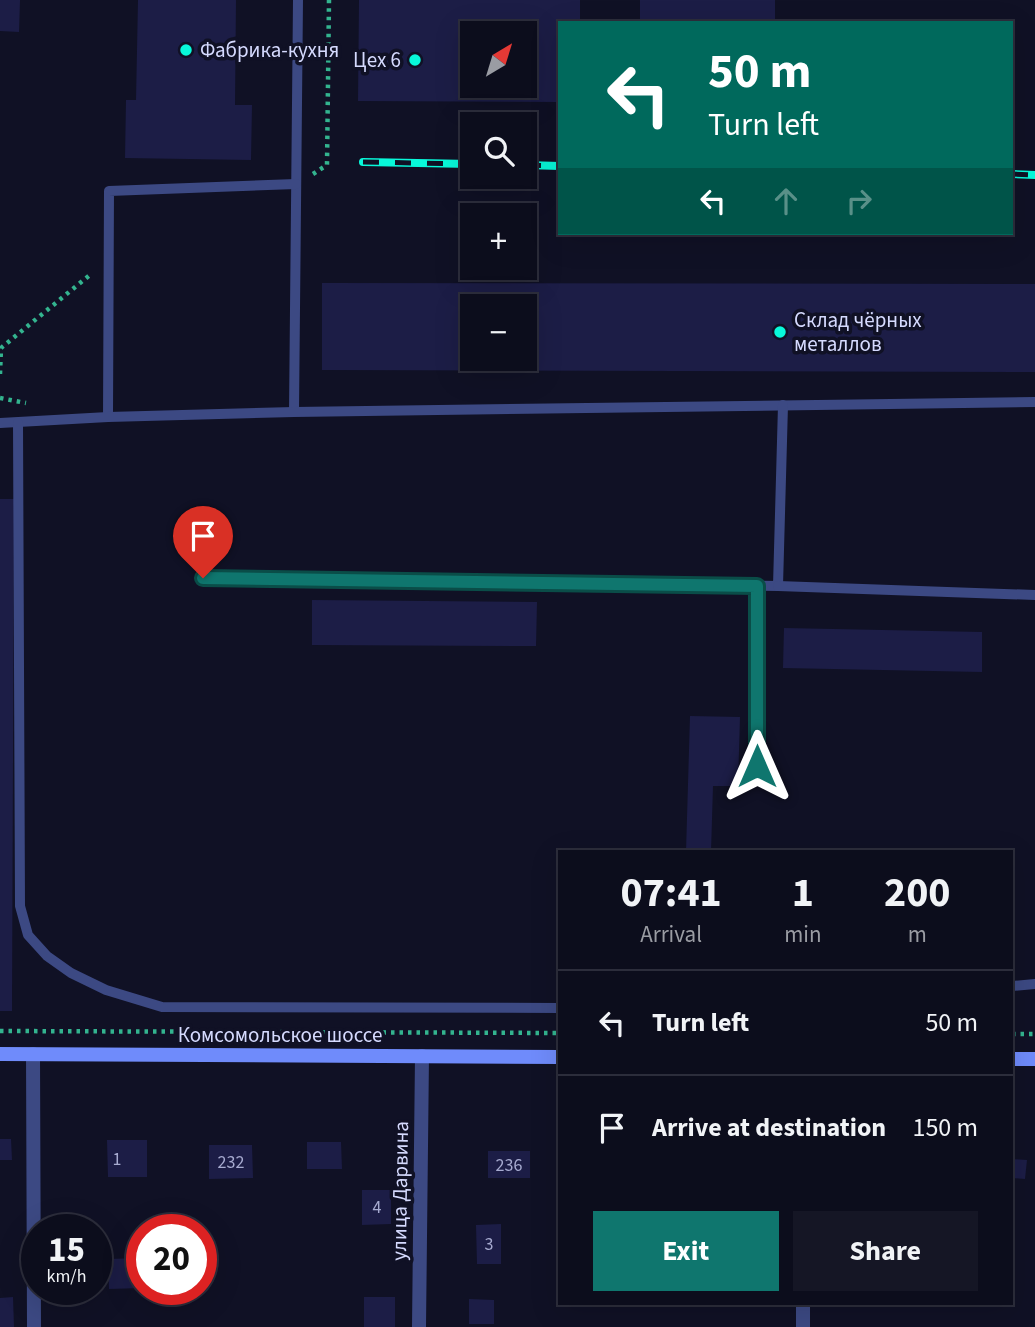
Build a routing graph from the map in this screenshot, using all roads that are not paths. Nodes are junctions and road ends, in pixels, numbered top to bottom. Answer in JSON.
{"nodes":[{"id":1,"x":298,"y":0,"type":"edge"},
{"id":2,"x":296,"y":184,"type":"junction"},
{"id":3,"x":1035,"y":402,"type":"edge"},
{"id":4,"x":783,"y":405,"type":"junction"},
{"id":5,"x":294,"y":412,"type":"junction"},
{"id":6,"x":108,"y":417,"type":"junction"},
{"id":7,"x":0,"y":423,"type":"edge"},
{"id":8,"x":18,"y":423,"type":"junction"},
{"id":9,"x":203,"y":578,"type":"dead end"},
{"id":10,"x":757,"y":586,"type":"junction"},
{"id":11,"x":778,"y":586,"type":"junction"},
{"id":12,"x":1035,"y":595,"type":"edge"},
{"id":13,"x":757,"y":766,"type":"dead end"},
{"id":14,"x":1035,"y":984,"type":"edge"},
{"id":15,"x":1013,"y":986,"type":"edge"},
{"id":16,"x":558,"y":1009,"type":"edge"},
{"id":17,"x":0,"y":1054,"type":"edge"},
{"id":18,"x":33,"y":1055,"type":"junction"},
{"id":19,"x":422,"y":1056,"type":"junction"},
{"id":20,"x":558,"y":1057,"type":"edge"},
{"id":21,"x":1013,"y":1059,"type":"edge"},
{"id":22,"x":1035,"y":1059,"type":"edge"},
{"id":23,"x":803,"y":1305,"type":"edge"},
{"id":24,"x":34,"y":1327,"type":"edge"},
{"id":25,"x":419,"y":1327,"type":"edge"},
{"id":26,"x":803,"y":1327,"type":"edge"}],
"edges":[{"from":1,"to":2,"type":"lane"},
{"from":2,"to":5,"type":"lane"},
{"from":2,"to":6,"type":"lane"},
{"from":3,"to":4,"type":"lane"},
{"from":4,"to":5,"type":"lane"},
{"from":4,"to":11,"type":"lane"},
{"from":5,"to":6,"type":"lane"},
{"from":6,"to":8,"type":"lane"},
{"from":7,"to":8,"type":"lane"},
{"from":8,"to":16,"type":"lane"},
{"from":9,"to":10,"type":"lane"},
{"from":10,"to":11,"type":"lane"},
{"from":10,"to":13,"type":"lane"},
{"from":11,"to":12,"type":"lane"},
{"from":14,"to":15,"type":"lane"},
{"from":17,"to":18,"type":"main road","name":"Комсомольское шоссе"},
{"from":18,"to":19,"type":"main road","name":"Комсомольское шоссе"},
{"from":18,"to":24,"type":"street"},
{"from":19,"to":20,"type":"main road","name":"Комсомольское шоссе"},
{"from":19,"to":25,"type":"street","name":"улица Дарвина"},
{"from":21,"to":22,"type":"main road"},
{"from":23,"to":26,"type":"street"}]}
